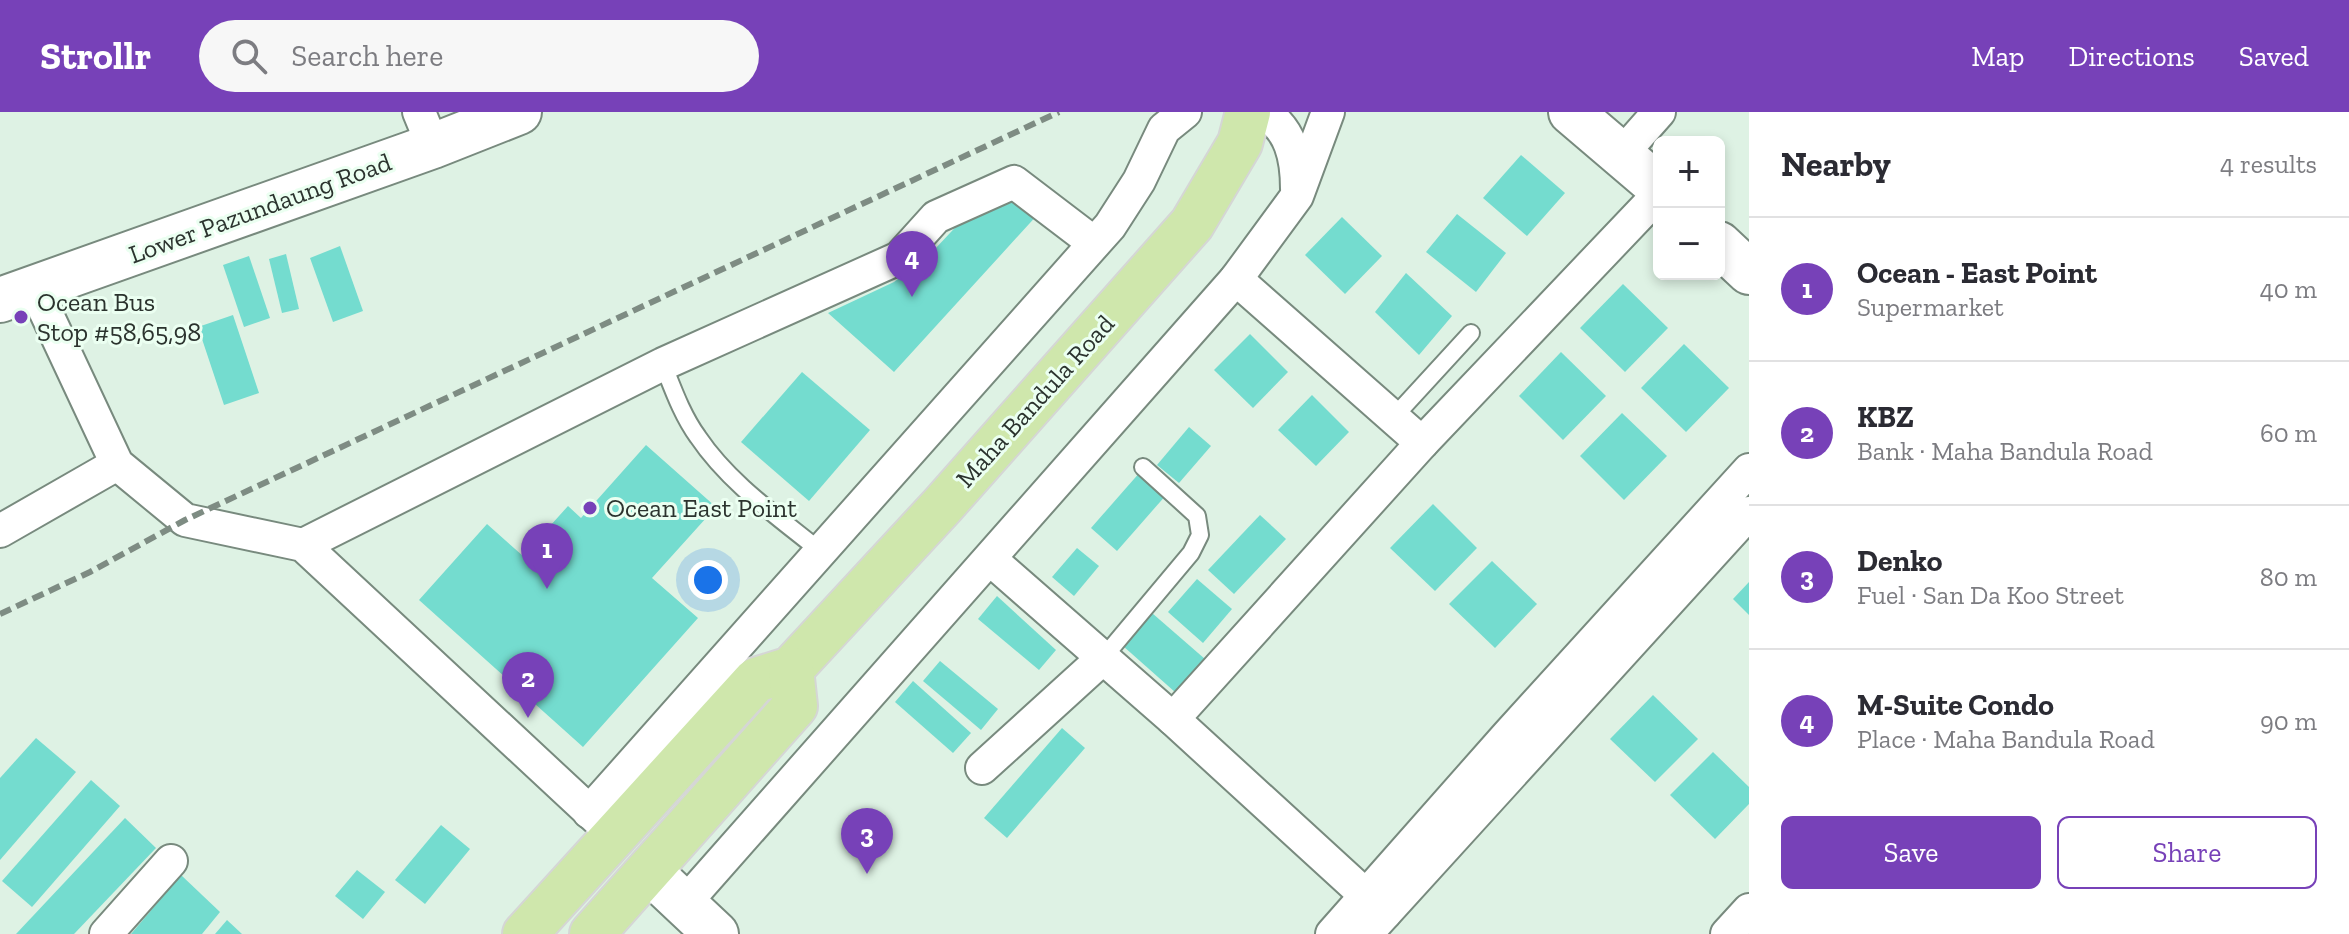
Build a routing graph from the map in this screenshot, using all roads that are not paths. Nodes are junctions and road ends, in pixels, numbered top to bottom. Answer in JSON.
{"nodes":[{"id":1,"x":519,"y":112,"type":"edge"},
{"id":2,"x":1185,"y":112,"type":"edge"},
{"id":3,"x":1248,"y":112,"type":"edge"},
{"id":4,"x":1263,"y":112,"type":"edge"},
{"id":5,"x":1328,"y":112,"type":"edge"},
{"id":6,"x":1571,"y":112,"type":"edge"},
{"id":7,"x":1659,"y":112,"type":"edge"},
{"id":8,"x":426,"y":129,"type":"edge"},
{"id":9,"x":1621,"y":155,"type":"junction"},
{"id":10,"x":1653,"y":182,"type":"edge"},
{"id":11,"x":1297,"y":196,"type":"junction"},
{"id":12,"x":1653,"y":200,"type":"edge"},
{"id":13,"x":1094,"y":243,"type":"junction"},
{"id":14,"x":1725,"y":250,"type":"edge"},
{"id":15,"x":1749,"y":272,"type":"edge"},
{"id":16,"x":1236,"y":279,"type":"junction"},
{"id":17,"x":18,"y":294,"type":"edge"},
{"id":18,"x":1471,"y":333,"type":"dead end"},
{"id":19,"x":663,"y":364,"type":"junction"},
{"id":20,"x":1393,"y":418,"type":"junction"},
{"id":21,"x":1422,"y":443,"type":"junction"},
{"id":22,"x":117,"y":464,"type":"junction"},
{"id":23,"x":1143,"y":467,"type":"dead end"},
{"id":24,"x":1749,"y":470,"type":"edge"},
{"id":25,"x":1749,"y":513,"type":"edge"},
{"id":26,"x":0,"y":531,"type":"edge"},
{"id":27,"x":303,"y":545,"type":"junction"},
{"id":28,"x":820,"y":551,"type":"junction"},
{"id":29,"x":990,"y":559,"type":"junction"},
{"id":30,"x":1614,"y":641,"type":"junction"},
{"id":31,"x":1103,"y":658,"type":"junction"},
{"id":32,"x":791,"y":669,"type":"junction"},
{"id":33,"x":1173,"y":719,"type":"junction"},
{"id":34,"x":982,"y":768,"type":"dead end"},
{"id":35,"x":602,"y":823,"type":"junction"},
{"id":36,"x":171,"y":861,"type":"dead end"},
{"id":37,"x":649,"y":871,"type":"junction"},
{"id":38,"x":684,"y":904,"type":"junction"},
{"id":39,"x":1749,"y":910,"type":"edge"},
{"id":40,"x":1372,"y":915,"type":"edge"},
{"id":41,"x":106,"y":934,"type":"edge"},
{"id":42,"x":525,"y":934,"type":"edge"},
{"id":43,"x":592,"y":934,"type":"edge"},
{"id":44,"x":716,"y":934,"type":"edge"},
{"id":45,"x":1332,"y":934,"type":"edge"},
{"id":46,"x":1727,"y":934,"type":"edge"}],
"edges":[{"from":1,"to":8,"type":"main road","name":"Lower Pazundaung Road"},
{"from":2,"to":13,"type":"street"},
{"from":3,"to":32,"type":"main road","name":"Maha Bandula Road"},
{"from":4,"to":11,"type":"street"},
{"from":5,"to":11,"type":"street"},
{"from":6,"to":9,"type":"main road"},
{"from":7,"to":9,"type":"street"},
{"from":8,"to":17,"type":"main road","name":"Lower Pazundaung Road"},
{"from":9,"to":10,"type":"main road"},
{"from":11,"to":16,"type":"street"},
{"from":12,"to":21,"type":"street"},
{"from":13,"to":19,"type":"street"},
{"from":13,"to":28,"type":"street"},
{"from":14,"to":15,"type":"main road"},
{"from":16,"to":20,"type":"street"},
{"from":16,"to":29,"type":"street"},
{"from":17,"to":22,"type":"street"},
{"from":18,"to":20,"type":"lane"},
{"from":19,"to":27,"type":"street"},
{"from":19,"to":28,"type":"lane"},
{"from":20,"to":21,"type":"street"},
{"from":21,"to":33,"type":"street"},
{"from":22,"to":26,"type":"street"},
{"from":22,"to":27,"type":"street"},
{"from":23,"to":31,"type":"lane"},
{"from":24,"to":30,"type":"street"},
{"from":25,"to":30,"type":"street"},
{"from":27,"to":35,"type":"street"},
{"from":28,"to":35,"type":"street"},
{"from":29,"to":31,"type":"street"},
{"from":29,"to":38,"type":"street"},
{"from":30,"to":40,"type":"street"},
{"from":31,"to":33,"type":"street"},
{"from":31,"to":34,"type":"street"},
{"from":32,"to":35,"type":"main road","name":"Maha Bandula Road"},
{"from":32,"to":37,"type":"main road"},
{"from":33,"to":40,"type":"street"},
{"from":35,"to":42,"type":"main road","name":"Maha Bandula Road"},
{"from":36,"to":41,"type":"street"},
{"from":37,"to":38,"type":"main road"},
{"from":37,"to":43,"type":"main road"},
{"from":38,"to":44,"type":"main road"},
{"from":39,"to":46,"type":"street"},
{"from":40,"to":45,"type":"street"}]}
